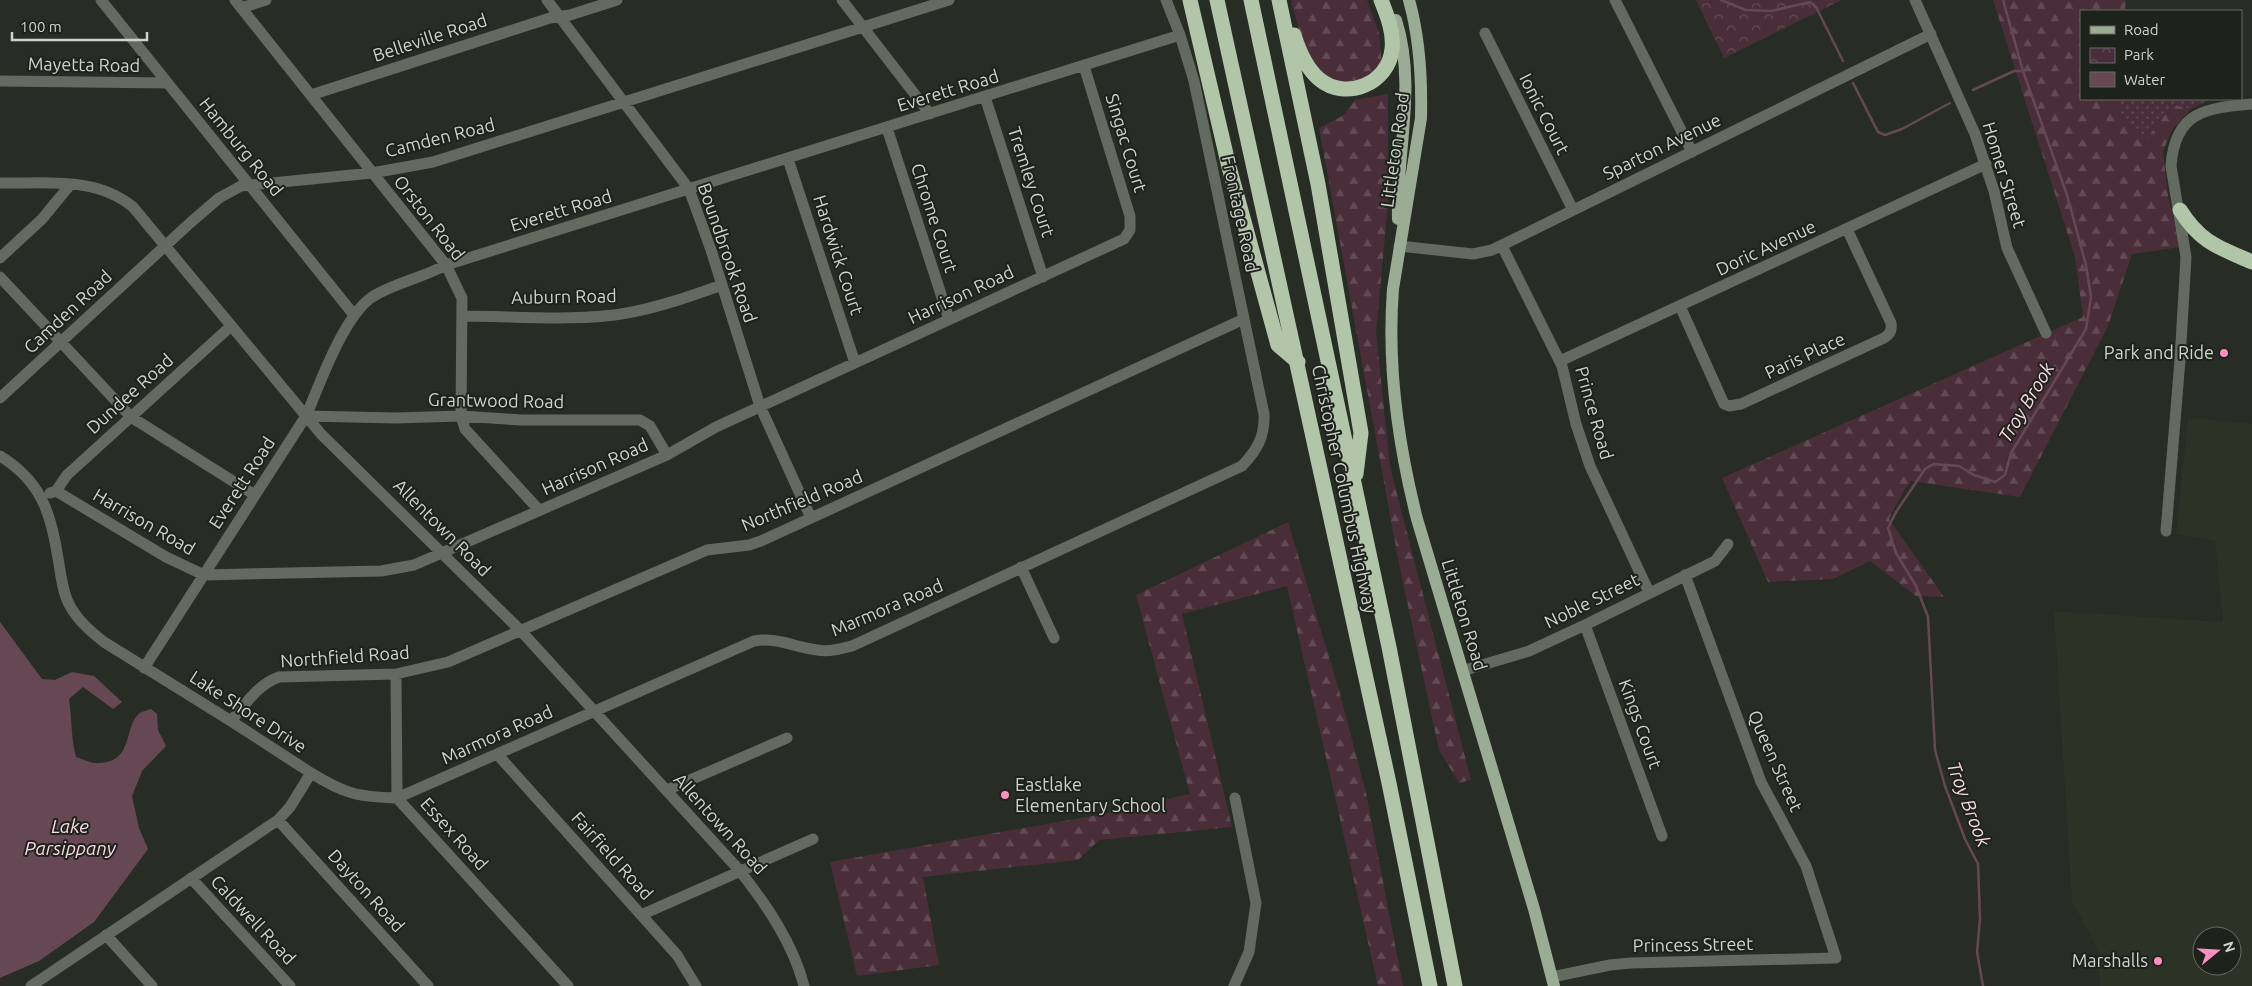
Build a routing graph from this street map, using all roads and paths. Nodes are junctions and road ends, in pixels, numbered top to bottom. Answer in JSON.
{"nodes":[{"id":1,"x":101,"y":0,"type":"edge"},
{"id":2,"x":266,"y":0,"type":"edge"},
{"id":3,"x":547,"y":0,"type":"edge"},
{"id":4,"x":617,"y":0,"type":"edge"},
{"id":5,"x":842,"y":0,"type":"edge"},
{"id":6,"x":949,"y":0,"type":"edge"},
{"id":7,"x":1166,"y":0,"type":"edge"},
{"id":8,"x":1190,"y":0,"type":"edge"},
{"id":9,"x":1217,"y":0,"type":"edge"},
{"id":10,"x":1251,"y":0,"type":"edge"},
{"id":11,"x":1279,"y":0,"type":"edge"},
{"id":12,"x":1285,"y":0,"type":"edge"},
{"id":13,"x":1381,"y":0,"type":"edge"},
{"id":14,"x":1388,"y":0,"type":"edge"},
{"id":15,"x":1409,"y":0,"type":"edge"},
{"id":16,"x":1615,"y":0,"type":"edge"},
{"id":17,"x":1915,"y":0,"type":"edge"},
{"id":18,"x":238,"y":4,"type":"edge"},
{"id":19,"x":560,"y":16,"type":"junction"},
{"id":20,"x":863,"y":27,"type":"junction"},
{"id":21,"x":1485,"y":33,"type":"dead end"},
{"id":22,"x":1931,"y":34,"type":"junction"},
{"id":23,"x":1180,"y":35,"type":"junction"},
{"id":24,"x":1084,"y":66,"type":"junction"},
{"id":25,"x":0,"y":81,"type":"edge"},
{"id":26,"x":168,"y":84,"type":"junction"},
{"id":27,"x":311,"y":95,"type":"junction"},
{"id":28,"x":985,"y":97,"type":"junction"},
{"id":29,"x":626,"y":102,"type":"junction"},
{"id":30,"x":2252,"y":104,"type":"edge"},
{"id":31,"x":930,"y":114,"type":"junction"},
{"id":32,"x":887,"y":128,"type":"junction"},
{"id":33,"x":1692,"y":152,"type":"junction"},
{"id":34,"x":788,"y":159,"type":"junction"},
{"id":35,"x":1986,"y":164,"type":"junction"},
{"id":36,"x":372,"y":173,"type":"junction"},
{"id":37,"x":0,"y":184,"type":"edge"},
{"id":38,"x":70,"y":185,"type":"junction"},
{"id":39,"x":249,"y":185,"type":"junction"},
{"id":40,"x":689,"y":189,"type":"junction"},
{"id":41,"x":1573,"y":210,"type":"junction"},
{"id":42,"x":2180,"y":210,"type":"junction"},
{"id":43,"x":1847,"y":229,"type":"junction"},
{"id":44,"x":1130,"y":230,"type":"joint"},
{"id":45,"x":166,"y":245,"type":"junction"},
{"id":46,"x":1400,"y":246,"type":"junction"},
{"id":47,"x":1502,"y":246,"type":"junction"},
{"id":48,"x":0,"y":258,"type":"edge"},
{"id":49,"x":2252,"y":262,"type":"edge"},
{"id":50,"x":446,"y":265,"type":"junction"},
{"id":51,"x":0,"y":277,"type":"edge"},
{"id":52,"x":1043,"y":277,"type":"junction"},
{"id":53,"x":722,"y":285,"type":"junction"},
{"id":54,"x":1680,"y":306,"type":"junction"},
{"id":55,"x":354,"y":315,"type":"junction"},
{"id":56,"x":462,"y":316,"type":"junction"},
{"id":57,"x":1244,"y":319,"type":"junction"},
{"id":58,"x":948,"y":320,"type":"junction"},
{"id":59,"x":231,"y":326,"type":"junction"},
{"id":60,"x":2046,"y":333,"type":"dead end"},
{"id":61,"x":61,"y":342,"type":"junction"},
{"id":62,"x":1560,"y":361,"type":"junction"},
{"id":63,"x":1298,"y":362,"type":"junction"},
{"id":64,"x":855,"y":363,"type":"junction"},
{"id":65,"x":0,"y":398,"type":"edge"},
{"id":66,"x":760,"y":406,"type":"junction"},
{"id":67,"x":306,"y":416,"type":"junction"},
{"id":68,"x":461,"y":416,"type":"junction"},
{"id":69,"x":131,"y":417,"type":"junction"},
{"id":70,"x":1262,"y":438,"type":"joint"},
{"id":71,"x":667,"y":454,"type":"junction"},
{"id":72,"x":0,"y":456,"type":"edge"},
{"id":73,"x":1355,"y":486,"type":"junction"},
{"id":74,"x":56,"y":491,"type":"junction"},
{"id":75,"x":255,"y":495,"type":"junction"},
{"id":76,"x":42,"y":497,"type":"junction"},
{"id":77,"x":539,"y":510,"type":"junction"},
{"id":78,"x":810,"y":518,"type":"junction"},
{"id":79,"x":2166,"y":531,"type":"dead end"},
{"id":80,"x":1728,"y":544,"type":"dead end"},
{"id":81,"x":442,"y":552,"type":"junction"},
{"id":82,"x":1021,"y":567,"type":"junction"},
{"id":83,"x":204,"y":575,"type":"junction"},
{"id":84,"x":1685,"y":575,"type":"junction"},
{"id":85,"x":1649,"y":592,"type":"junction"},
{"id":86,"x":1585,"y":625,"type":"junction"},
{"id":87,"x":521,"y":631,"type":"junction"},
{"id":88,"x":1054,"y":638,"type":"dead end"},
{"id":89,"x":144,"y":668,"type":"junction"},
{"id":90,"x":1462,"y":671,"type":"junction"},
{"id":91,"x":396,"y":674,"type":"junction"},
{"id":92,"x":594,"y":710,"type":"junction"},
{"id":93,"x":231,"y":721,"type":"junction"},
{"id":94,"x":787,"y":738,"type":"dead end"},
{"id":95,"x":497,"y":754,"type":"junction"},
{"id":96,"x":311,"y":773,"type":"junction"},
{"id":97,"x":667,"y":790,"type":"junction"},
{"id":98,"x":397,"y":798,"type":"junction"},
{"id":99,"x":1235,"y":798,"type":"dead end"},
{"id":100,"x":278,"y":820,"type":"junction"},
{"id":101,"x":1662,"y":836,"type":"dead end"},
{"id":102,"x":813,"y":839,"type":"dead end"},
{"id":103,"x":740,"y":870,"type":"junction"},
{"id":104,"x":190,"y":878,"type":"junction"},
{"id":105,"x":641,"y":915,"type":"junction"},
{"id":106,"x":106,"y":935,"type":"junction"},
{"id":107,"x":1836,"y":958,"type":"joint"},
{"id":108,"x":1553,"y":981,"type":"edge"},
{"id":109,"x":31,"y":986,"type":"edge"},
{"id":110,"x":152,"y":986,"type":"edge"},
{"id":111,"x":290,"y":986,"type":"edge"},
{"id":112,"x":428,"y":986,"type":"edge"},
{"id":113,"x":568,"y":986,"type":"edge"},
{"id":114,"x":696,"y":986,"type":"edge"},
{"id":115,"x":804,"y":986,"type":"edge"},
{"id":116,"x":1234,"y":986,"type":"edge"},
{"id":117,"x":1430,"y":986,"type":"edge"},
{"id":118,"x":1455,"y":986,"type":"edge"}],
"edges":[{"from":1,"to":26,"type":"street","name":"Hamburg Road"},
{"from":2,"to":18,"type":"street"},
{"from":3,"to":19,"type":"street","name":"Boundbrook Road"},
{"from":4,"to":19,"type":"street","name":"Belleville Road"},
{"from":5,"to":20,"type":"street"},
{"from":6,"to":20,"type":"street","name":"Camden Road"},
{"from":7,"to":23,"type":"street","name":"Frontage Road"},
{"from":8,"to":63,"type":"highway"},
{"from":9,"to":63,"type":"highway","name":"Christopher Columbus Highway"},
{"from":10,"to":73,"type":"highway","name":"Christopher Columbus Highway"},
{"from":11,"to":73,"type":"highway"},
{"from":12,"to":13,"type":"highway"},
{"from":14,"to":46,"type":"main road","name":"Littleton Road"},
{"from":15,"to":46,"type":"main road","name":"Littleton Road"},
{"from":16,"to":33,"type":"street"},
{"from":17,"to":22,"type":"street","name":"Homer Street"},
{"from":18,"to":27,"type":"street","name":"Orston Road"},
{"from":19,"to":27,"type":"street","name":"Belleville Road"},
{"from":19,"to":29,"type":"street","name":"Boundbrook Road"},
{"from":20,"to":29,"type":"street","name":"Camden Road"},
{"from":20,"to":31,"type":"street"},
{"from":21,"to":41,"type":"street","name":"Ionic Court"},
{"from":22,"to":33,"type":"street","name":"Sparton Avenue"},
{"from":22,"to":35,"type":"street","name":"Homer Street"},
{"from":23,"to":24,"type":"street","name":"Everett Road"},
{"from":23,"to":57,"type":"street","name":"Frontage Road"},
{"from":24,"to":28,"type":"street","name":"Everett Road"},
{"from":24,"to":44,"type":"street","name":"Singac Court"},
{"from":25,"to":26,"type":"street","name":"Mayetta Road"},
{"from":26,"to":39,"type":"street","name":"Hamburg Road"},
{"from":27,"to":36,"type":"street","name":"Orston Road"},
{"from":28,"to":31,"type":"street","name":"Everett Road"},
{"from":28,"to":52,"type":"street","name":"Tremley Court"},
{"from":29,"to":36,"type":"street","name":"Camden Road"},
{"from":29,"to":40,"type":"street","name":"Boundbrook Road"},
{"from":30,"to":42,"type":"street"},
{"from":31,"to":32,"type":"street","name":"Everett Road"},
{"from":32,"to":34,"type":"street","name":"Everett Road"},
{"from":32,"to":58,"type":"street","name":"Chrome Court"},
{"from":33,"to":41,"type":"street","name":"Sparton Avenue"},
{"from":34,"to":40,"type":"street","name":"Everett Road"},
{"from":34,"to":64,"type":"street","name":"Hardwick Court"},
{"from":35,"to":43,"type":"street","name":"Doric Avenue"},
{"from":35,"to":60,"type":"street","name":"Homer Street"},
{"from":36,"to":39,"type":"street","name":"Camden Road"},
{"from":36,"to":50,"type":"street","name":"Orston Road"},
{"from":37,"to":38,"type":"street","name":"Allentown Road"},
{"from":38,"to":45,"type":"street","name":"Allentown Road"},
{"from":38,"to":48,"type":"street"},
{"from":39,"to":45,"type":"street","name":"Camden Road"},
{"from":39,"to":55,"type":"street","name":"Hamburg Road"},
{"from":40,"to":50,"type":"street","name":"Everett Road"},
{"from":40,"to":53,"type":"street","name":"Boundbrook Road"},
{"from":41,"to":47,"type":"street","name":"Sparton Avenue"},
{"from":42,"to":49,"type":"highway"},
{"from":42,"to":79,"type":"street"},
{"from":43,"to":54,"type":"street","name":"Doric Avenue"},
{"from":43,"to":54,"type":"street","name":"Paris Place"},
{"from":44,"to":52,"type":"street","name":"Harrison Road"},
{"from":45,"to":59,"type":"street","name":"Allentown Road"},
{"from":45,"to":61,"type":"street","name":"Camden Road"},
{"from":46,"to":47,"type":"street","name":"Sparton Avenue"},
{"from":46,"to":90,"type":"main road","name":"Littleton Road"},
{"from":47,"to":62,"type":"street","name":"Prince Road"},
{"from":50,"to":55,"type":"street","name":"Everett Road"},
{"from":50,"to":56,"type":"street","name":"Orston Road"},
{"from":51,"to":61,"type":"street"},
{"from":52,"to":58,"type":"street","name":"Harrison Road"},
{"from":53,"to":56,"type":"street","name":"Auburn Road"},
{"from":53,"to":66,"type":"street","name":"Boundbrook Road"},
{"from":54,"to":62,"type":"street","name":"Doric Avenue"},
{"from":55,"to":67,"type":"street","name":"Everett Road"},
{"from":56,"to":68,"type":"street","name":"Orston Road"},
{"from":57,"to":70,"type":"street","name":"Frontage Road"},
{"from":57,"to":78,"type":"street","name":"Northfield Road"},
{"from":58,"to":64,"type":"street","name":"Harrison Road"},
{"from":59,"to":67,"type":"street","name":"Allentown Road"},
{"from":59,"to":69,"type":"street","name":"Dundee Road"},
{"from":61,"to":65,"type":"street","name":"Camden Road"},
{"from":61,"to":69,"type":"street"},
{"from":62,"to":85,"type":"street","name":"Prince Road"},
{"from":63,"to":117,"type":"highway","name":"Christopher Columbus Highway"},
{"from":64,"to":66,"type":"street","name":"Harrison Road"},
{"from":66,"to":71,"type":"street","name":"Harrison Road"},
{"from":66,"to":78,"type":"street","name":"Boundbrook Road"},
{"from":67,"to":68,"type":"street","name":"Grantwood Road"},
{"from":67,"to":75,"type":"street","name":"Everett Road"},
{"from":67,"to":81,"type":"street","name":"Allentown Road"},
{"from":68,"to":71,"type":"street","name":"Grantwood Road"},
{"from":68,"to":77,"type":"street"},
{"from":69,"to":74,"type":"street","name":"Dundee Road"},
{"from":69,"to":75,"type":"street"},
{"from":70,"to":82,"type":"street","name":"Marmora Road"},
{"from":71,"to":77,"type":"street","name":"Harrison Road"},
{"from":72,"to":76,"type":"street","name":"Lake Shore Drive"},
{"from":73,"to":118,"type":"highway","name":"Christopher Columbus Highway"},
{"from":74,"to":76,"type":"street"},
{"from":74,"to":83,"type":"street","name":"Harrison Road"},
{"from":75,"to":83,"type":"street","name":"Everett Road"},
{"from":76,"to":89,"type":"street","name":"Lake Shore Drive"},
{"from":77,"to":81,"type":"street","name":"Harrison Road"},
{"from":78,"to":87,"type":"street","name":"Northfield Road"},
{"from":80,"to":84,"type":"street","name":"Noble Street"},
{"from":81,"to":83,"type":"street","name":"Harrison Road"},
{"from":81,"to":87,"type":"street","name":"Allentown Road"},
{"from":82,"to":88,"type":"street"},
{"from":82,"to":92,"type":"street","name":"Marmora Road"},
{"from":83,"to":89,"type":"street","name":"Everett Road"},
{"from":84,"to":85,"type":"street","name":"Noble Street"},
{"from":84,"to":107,"type":"street","name":"Queen Street"},
{"from":85,"to":86,"type":"street","name":"Noble Street"},
{"from":86,"to":90,"type":"street","name":"Noble Street"},
{"from":86,"to":101,"type":"street","name":"Kings Court"},
{"from":87,"to":91,"type":"street","name":"Northfield Road"},
{"from":87,"to":92,"type":"street","name":"Allentown Road"},
{"from":89,"to":93,"type":"street","name":"Lake Shore Drive"},
{"from":90,"to":108,"type":"main road","name":"Littleton Road"},
{"from":91,"to":93,"type":"street","name":"Northfield Road"},
{"from":91,"to":98,"type":"street","name":"Essex Road"},
{"from":92,"to":95,"type":"street","name":"Marmora Road"},
{"from":92,"to":97,"type":"street","name":"Allentown Road"},
{"from":93,"to":96,"type":"street","name":"Lake Shore Drive"},
{"from":94,"to":97,"type":"street"},
{"from":95,"to":98,"type":"street","name":"Marmora Road"},
{"from":95,"to":105,"type":"street","name":"Fairfield Road"},
{"from":96,"to":98,"type":"street","name":"Marmora Road"},
{"from":96,"to":100,"type":"street","name":"Lake Shore Drive"},
{"from":97,"to":103,"type":"street","name":"Allentown Road"},
{"from":98,"to":113,"type":"street","name":"Essex Road"},
{"from":99,"to":116,"type":"street"},
{"from":100,"to":104,"type":"street","name":"Lake Shore Drive"},
{"from":100,"to":112,"type":"street","name":"Dayton Road"},
{"from":102,"to":103,"type":"street"},
{"from":103,"to":105,"type":"street"},
{"from":103,"to":115,"type":"street","name":"Allentown Road"},
{"from":104,"to":106,"type":"street","name":"Lake Shore Drive"},
{"from":104,"to":111,"type":"street","name":"Caldwell Road"},
{"from":105,"to":114,"type":"street","name":"Fairfield Road"},
{"from":106,"to":109,"type":"street","name":"Lake Shore Drive"},
{"from":106,"to":110,"type":"street"},
{"from":107,"to":108,"type":"street","name":"Princess Street"}]}
